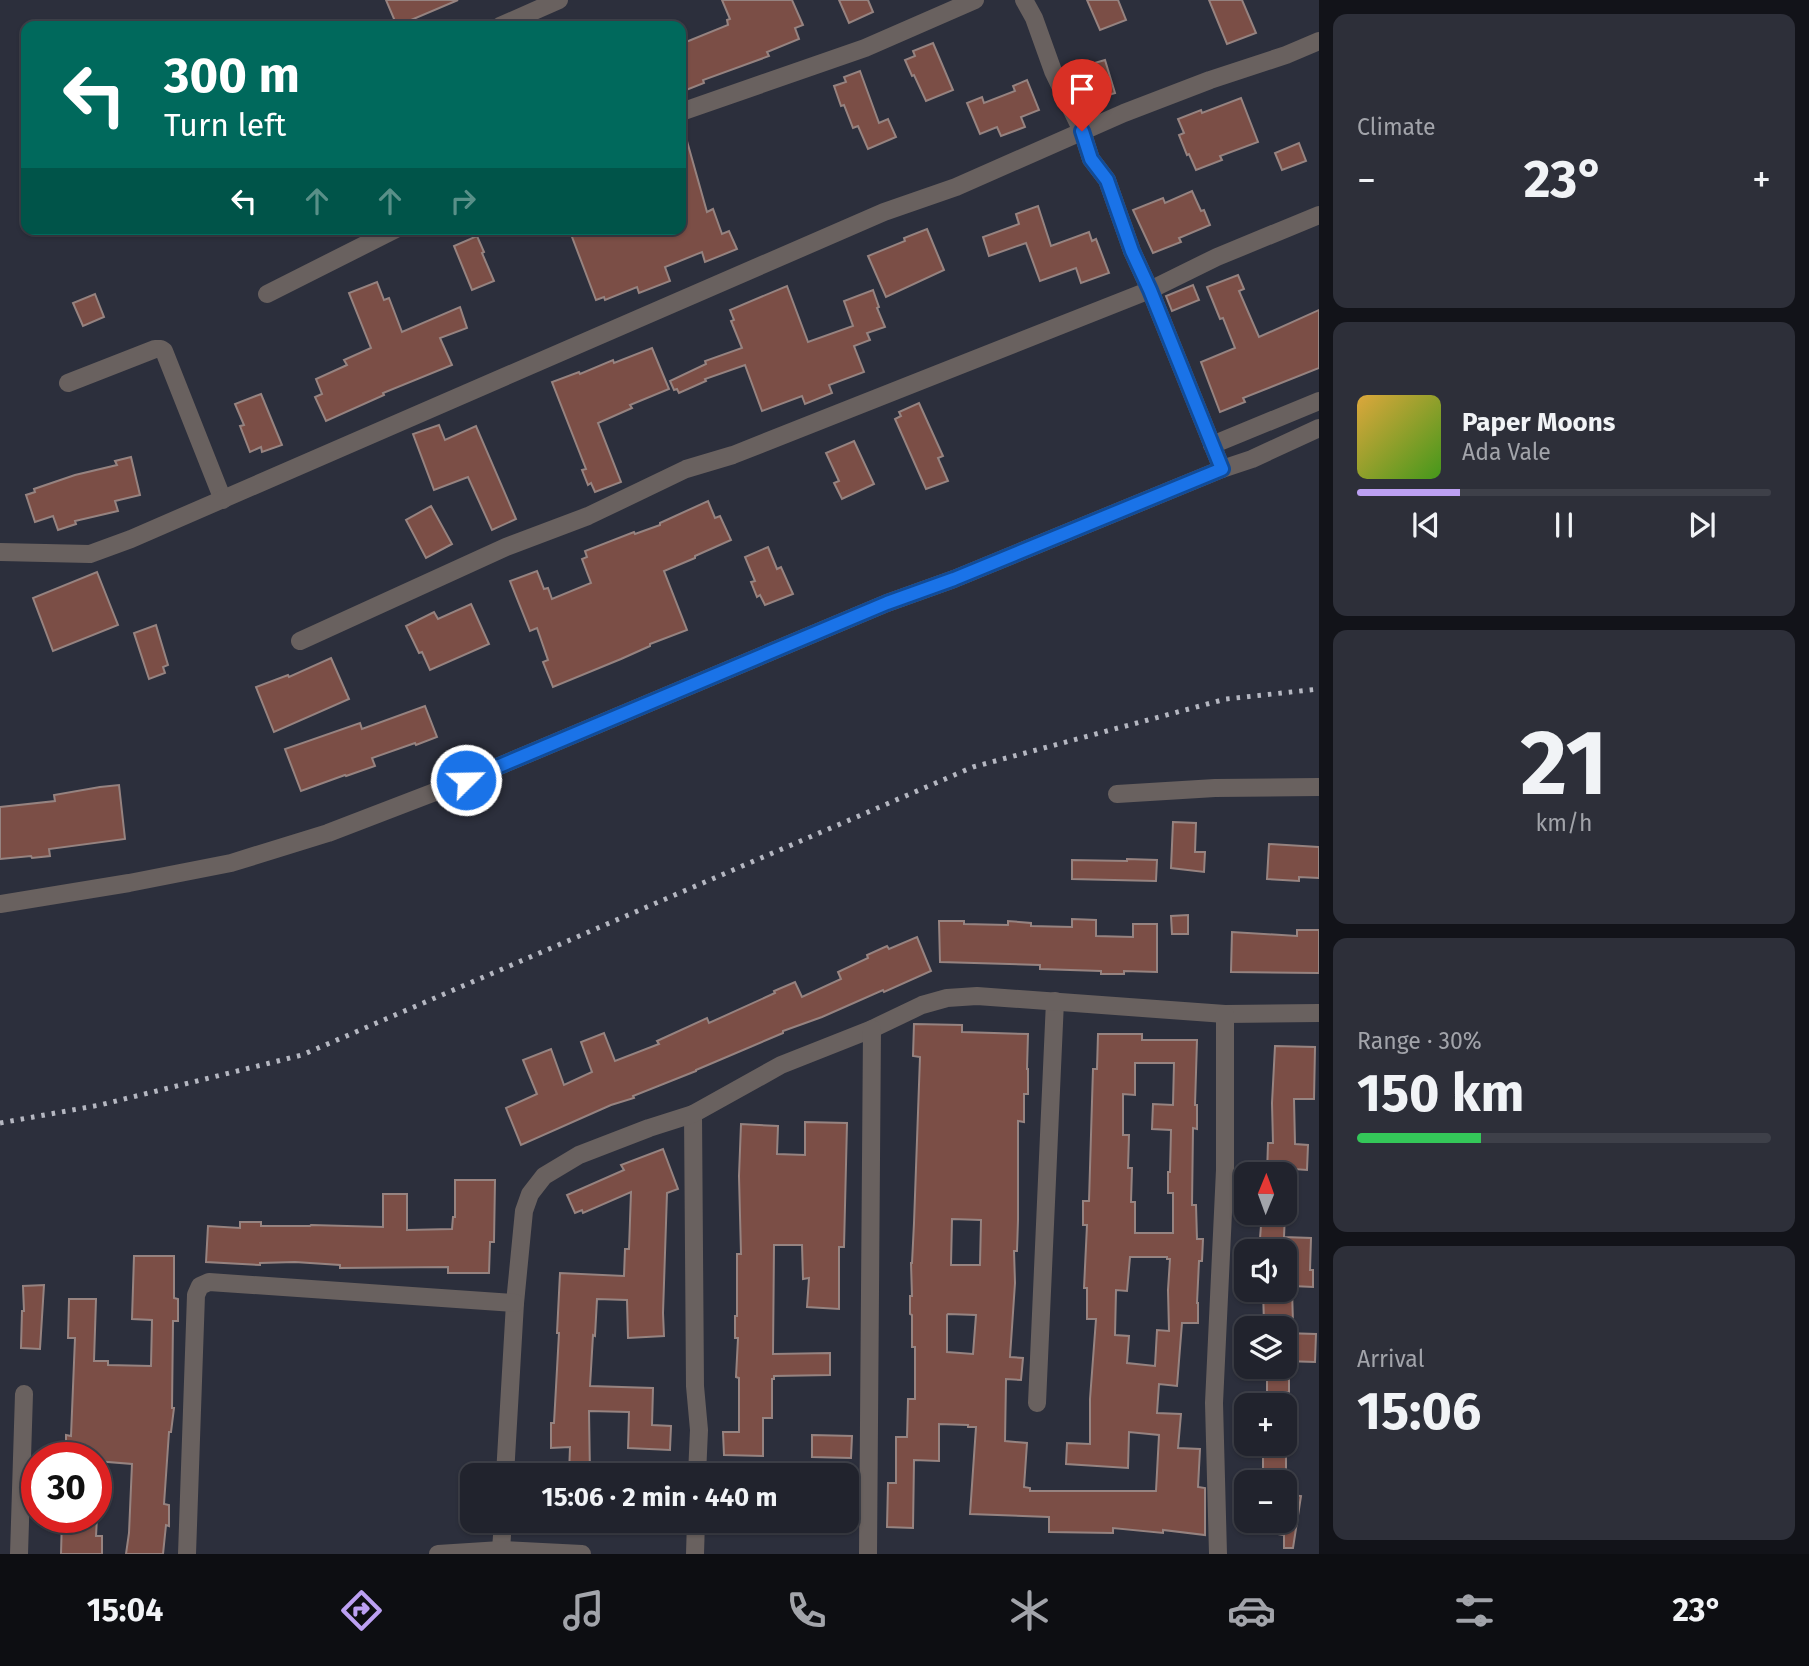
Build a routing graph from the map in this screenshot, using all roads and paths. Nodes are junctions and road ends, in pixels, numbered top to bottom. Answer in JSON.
{"nodes":[{"id":1,"x":559,"y":0,"type":"edge"},
{"id":2,"x":975,"y":0,"type":"edge"},
{"id":3,"x":1024,"y":0,"type":"edge"},
{"id":4,"x":511,"y":21,"type":"edge"},
{"id":5,"x":1319,"y":41,"type":"edge"},
{"id":6,"x":686,"y":110,"type":"edge"},
{"id":7,"x":1082,"y":131,"type":"junction"},
{"id":8,"x":1319,"y":215,"type":"edge"},
{"id":9,"x":384,"y":235,"type":"edge"},
{"id":10,"x":1150,"y":290,"type":"junction"},
{"id":11,"x":267,"y":294,"type":"dead end"},
{"id":12,"x":68,"y":383,"type":"dead end"},
{"id":13,"x":1319,"y":401,"type":"edge"},
{"id":14,"x":1319,"y":428,"type":"edge"},
{"id":15,"x":1212,"y":445,"type":"junction"},
{"id":16,"x":1222,"y":469,"type":"junction"},
{"id":17,"x":223,"y":500,"type":"junction"},
{"id":18,"x":0,"y":552,"type":"edge"},
{"id":19,"x":300,"y":641,"type":"dead end"},
{"id":20,"x":1319,"y":787,"type":"edge"},
{"id":21,"x":1117,"y":794,"type":"dead end"},
{"id":22,"x":0,"y":904,"type":"edge"},
{"id":23,"x":1055,"y":1001,"type":"junction"},
{"id":24,"x":1319,"y":1013,"type":"edge"},
{"id":25,"x":1225,"y":1014,"type":"junction"},
{"id":26,"x":872,"y":1029,"type":"junction"},
{"id":27,"x":693,"y":1114,"type":"junction"},
{"id":28,"x":515,"y":1303,"type":"junction"},
{"id":29,"x":23,"y":1394,"type":"dead end"},
{"id":30,"x":1037,"y":1403,"type":"dead end"},
{"id":31,"x":506,"y":1463,"type":"edge"},
{"id":32,"x":698,"y":1463,"type":"edge"},
{"id":33,"x":502,"y":1533,"type":"edge"},
{"id":34,"x":696,"y":1533,"type":"edge"},
{"id":35,"x":501,"y":1550,"type":"junction"},
{"id":36,"x":19,"y":1554,"type":"edge"},
{"id":37,"x":187,"y":1554,"type":"edge"},
{"id":38,"x":438,"y":1554,"type":"edge"},
{"id":39,"x":582,"y":1554,"type":"edge"},
{"id":40,"x":695,"y":1554,"type":"edge"},
{"id":41,"x":868,"y":1554,"type":"edge"},
{"id":42,"x":1218,"y":1554,"type":"edge"}],
"edges":[{"from":1,"to":4,"type":"street"},
{"from":2,"to":6,"type":"street"},
{"from":3,"to":7,"type":"street"},
{"from":5,"to":7,"type":"street"},
{"from":7,"to":10,"type":"street"},
{"from":7,"to":17,"type":"street"},
{"from":8,"to":10,"type":"street"},
{"from":9,"to":11,"type":"street"},
{"from":10,"to":15,"type":"street"},
{"from":10,"to":19,"type":"street"},
{"from":12,"to":17,"type":"street"},
{"from":13,"to":15,"type":"street"},
{"from":14,"to":16,"type":"street"},
{"from":15,"to":16,"type":"street"},
{"from":16,"to":22,"type":"street"},
{"from":17,"to":18,"type":"street"},
{"from":20,"to":21,"type":"street"},
{"from":23,"to":25,"type":"street"},
{"from":23,"to":26,"type":"street"},
{"from":23,"to":30,"type":"street"},
{"from":24,"to":25,"type":"street"},
{"from":25,"to":42,"type":"street"},
{"from":26,"to":27,"type":"street"},
{"from":26,"to":41,"type":"street"},
{"from":27,"to":28,"type":"street"},
{"from":27,"to":32,"type":"street"},
{"from":28,"to":31,"type":"street"},
{"from":28,"to":37,"type":"street"},
{"from":29,"to":36,"type":"street"},
{"from":33,"to":35,"type":"street"},
{"from":34,"to":40,"type":"street"},
{"from":35,"to":38,"type":"street"},
{"from":35,"to":39,"type":"street"}]}
